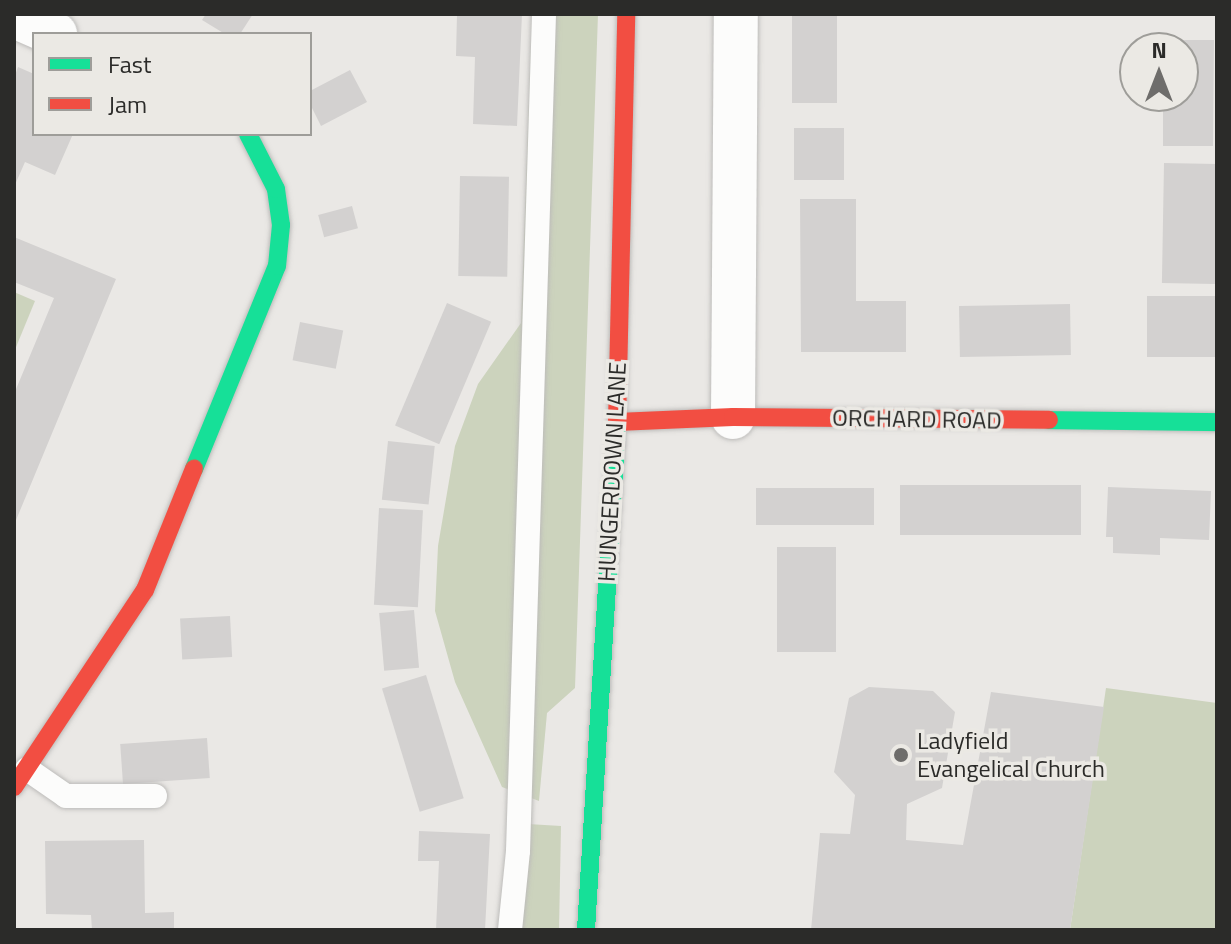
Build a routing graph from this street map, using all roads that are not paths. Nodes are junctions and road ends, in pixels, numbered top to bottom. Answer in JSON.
{"nodes":[{"id":1,"x":544,"y":14,"type":"edge"},
{"id":2,"x":626,"y":14,"type":"edge"},
{"id":3,"x":736,"y":14,"type":"edge"},
{"id":4,"x":14,"y":16,"type":"edge"},
{"id":5,"x":50,"y":32,"type":"edge"},
{"id":6,"x":249,"y":136,"type":"edge"},
{"id":7,"x":733,"y":417,"type":"junction"},
{"id":8,"x":617,"y":422,"type":"junction"},
{"id":9,"x":1217,"y":422,"type":"edge"},
{"id":10,"x":20,"y":778,"type":"edge"},
{"id":11,"x":155,"y":796,"type":"dead end"},
{"id":12,"x":510,"y":930,"type":"edge"},
{"id":13,"x":586,"y":930,"type":"edge"}],
"edges":[{"from":1,"to":12,"type":"lane"},
{"from":2,"to":8,"type":"street","name":"HUNGERDOWN LANE"},
{"from":3,"to":7,"type":"street"},
{"from":4,"to":5,"type":"street"},
{"from":6,"to":10,"type":"street"},
{"from":7,"to":8,"type":"street","name":"ORCHARD ROAD"},
{"from":7,"to":9,"type":"street","name":"ORCHARD ROAD"},
{"from":8,"to":13,"type":"street","name":"HUNGERDOWN LANE"},
{"from":10,"to":11,"type":"lane"}]}
